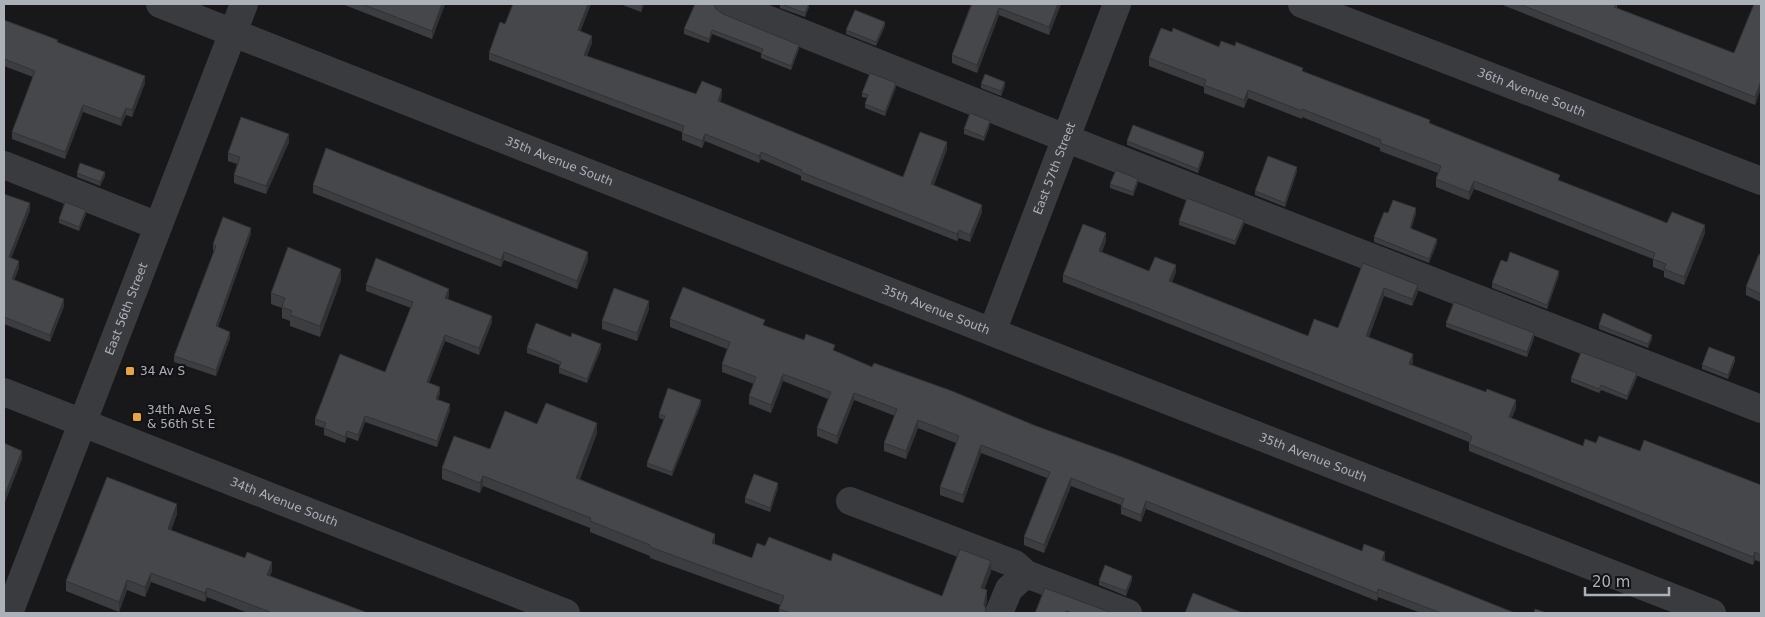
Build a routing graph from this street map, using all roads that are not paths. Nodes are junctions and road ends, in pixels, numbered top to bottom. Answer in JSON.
{"nodes":[{"id":1,"x":160,"y":4,"type":"edge"},
{"id":2,"x":244,"y":4,"type":"edge"},
{"id":3,"x":729,"y":4,"type":"edge"},
{"id":4,"x":1117,"y":4,"type":"edge"},
{"id":5,"x":1302,"y":4,"type":"edge"},
{"id":6,"x":233,"y":32,"type":"junction"},
{"id":7,"x":1065,"y":138,"type":"junction"},
{"id":8,"x":4,"y":165,"type":"edge"},
{"id":9,"x":1761,"y":181,"type":"edge"},
{"id":10,"x":158,"y":226,"type":"junction"},
{"id":11,"x":992,"y":332,"type":"junction"},
{"id":12,"x":4,"y":392,"type":"edge"},
{"id":13,"x":1761,"y":409,"type":"edge"},
{"id":14,"x":83,"y":423,"type":"junction"},
{"id":15,"x":850,"y":501,"type":"dead end"},
{"id":16,"x":1026,"y":574,"type":"junction"},
{"id":17,"x":9,"y":613,"type":"edge"},
{"id":18,"x":566,"y":613,"type":"edge"},
{"id":19,"x":999,"y":613,"type":"edge"},
{"id":20,"x":1128,"y":613,"type":"edge"},
{"id":21,"x":1712,"y":613,"type":"edge"}],
"edges":[{"from":1,"to":6,"type":"street","name":"35th Avenue South"},
{"from":2,"to":6,"type":"street","name":"East 56th Street"},
{"from":3,"to":7,"type":"street"},
{"from":4,"to":7,"type":"street","name":"East 57th Street"},
{"from":5,"to":9,"type":"street","name":"36th Avenue South"},
{"from":6,"to":10,"type":"street","name":"East 56th Street"},
{"from":6,"to":11,"type":"street","name":"35th Avenue South"},
{"from":7,"to":11,"type":"street","name":"East 57th Street"},
{"from":7,"to":13,"type":"street"},
{"from":8,"to":10,"type":"street"},
{"from":10,"to":14,"type":"street","name":"East 56th Street"},
{"from":11,"to":21,"type":"street","name":"35th Avenue South"},
{"from":12,"to":14,"type":"street","name":"34th Avenue South"},
{"from":14,"to":17,"type":"street","name":"East 56th Street"},
{"from":14,"to":18,"type":"street","name":"34th Avenue South"},
{"from":15,"to":16,"type":"street"},
{"from":16,"to":19,"type":"street"},
{"from":16,"to":20,"type":"street"}]}
